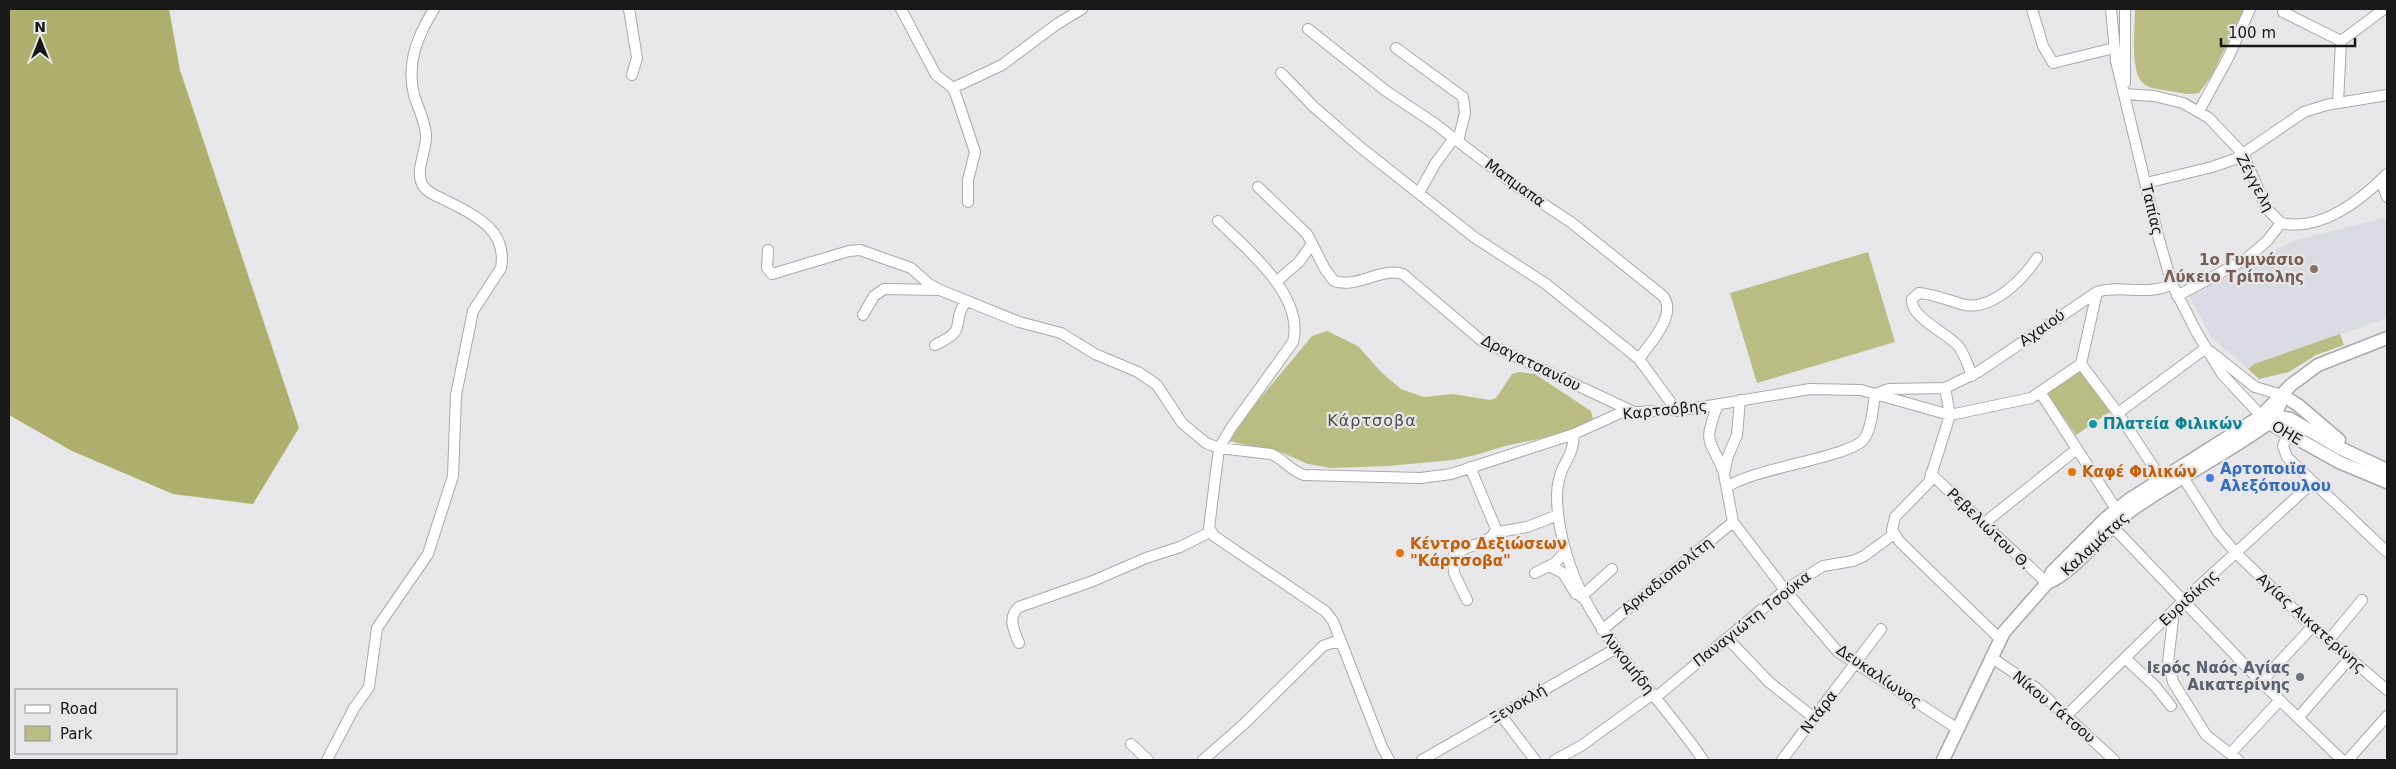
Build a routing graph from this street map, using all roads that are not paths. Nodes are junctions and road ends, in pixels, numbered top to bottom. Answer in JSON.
{"nodes":[{"id":1,"x":434,"y":9,"type":"edge"},
{"id":2,"x":629,"y":9,"type":"edge"},
{"id":3,"x":901,"y":9,"type":"edge"},
{"id":4,"x":1082,"y":9,"type":"edge"},
{"id":5,"x":2032,"y":9,"type":"edge"},
{"id":6,"x":2111,"y":9,"type":"edge"},
{"id":7,"x":2125,"y":9,"type":"edge"},
{"id":8,"x":2250,"y":9,"type":"edge"},
{"id":9,"x":2384,"y":9,"type":"edge"},
{"id":10,"x":2283,"y":12,"type":"dead end"},
{"id":11,"x":1308,"y":29,"type":"dead end"},
{"id":12,"x":2341,"y":41,"type":"junction"},
{"id":13,"x":1396,"y":48,"type":"dead end"},
{"id":14,"x":2114,"y":48,"type":"junction"},
{"id":15,"x":1281,"y":73,"type":"dead end"},
{"id":16,"x":632,"y":75,"type":"dead end"},
{"id":17,"x":953,"y":88,"type":"junction"},
{"id":18,"x":2124,"y":94,"type":"junction"},
{"id":19,"x":2387,"y":95,"type":"edge"},
{"id":20,"x":2338,"y":103,"type":"junction"},
{"id":21,"x":2199,"y":111,"type":"junction"},
{"id":22,"x":1456,"y":139,"type":"junction"},
{"id":23,"x":2243,"y":154,"type":"junction"},
{"id":24,"x":2384,"y":177,"type":"edge"},
{"id":25,"x":2146,"y":183,"type":"junction"},
{"id":26,"x":1258,"y":187,"type":"dead end"},
{"id":27,"x":1419,"y":192,"type":"junction"},
{"id":28,"x":2387,"y":197,"type":"edge"},
{"id":29,"x":968,"y":202,"type":"dead end"},
{"id":30,"x":1218,"y":221,"type":"dead end"},
{"id":31,"x":2281,"y":223,"type":"junction"},
{"id":32,"x":1312,"y":244,"type":"junction"},
{"id":33,"x":768,"y":250,"type":"dead end"},
{"id":34,"x":2037,"y":258,"type":"dead end"},
{"id":35,"x":1277,"y":281,"type":"junction"},
{"id":36,"x":2172,"y":284,"type":"junction"},
{"id":37,"x":940,"y":290,"type":"junction"},
{"id":38,"x":2096,"y":292,"type":"junction"},
{"id":39,"x":2177,"y":296,"type":"junction"},
{"id":40,"x":966,"y":301,"type":"junction"},
{"id":41,"x":863,"y":315,"type":"dead end"},
{"id":42,"x":2387,"y":338,"type":"edge"},
{"id":43,"x":935,"y":345,"type":"dead end"},
{"id":44,"x":2206,"y":348,"type":"junction"},
{"id":45,"x":1639,"y":359,"type":"junction"},
{"id":46,"x":2081,"y":364,"type":"junction"},
{"id":47,"x":1972,"y":376,"type":"junction"},
{"id":48,"x":1945,"y":388,"type":"junction"},
{"id":49,"x":2040,"y":392,"type":"junction"},
{"id":50,"x":1875,"y":394,"type":"junction"},
{"id":51,"x":2282,"y":395,"type":"junction"},
{"id":52,"x":1740,"y":400,"type":"junction"},
{"id":53,"x":1718,"y":404,"type":"junction"},
{"id":54,"x":1632,"y":411,"type":"junction"},
{"id":55,"x":1677,"y":411,"type":"junction"},
{"id":56,"x":2118,"y":413,"type":"junction"},
{"id":57,"x":1950,"y":415,"type":"junction"},
{"id":58,"x":2268,"y":418,"type":"junction"},
{"id":59,"x":1574,"y":434,"type":"junction"},
{"id":60,"x":2288,"y":434,"type":"junction"},
{"id":61,"x":1219,"y":448,"type":"junction"},
{"id":62,"x":2077,"y":449,"type":"junction"},
{"id":63,"x":2367,"y":462,"type":"junction"},
{"id":64,"x":1470,"y":467,"type":"junction"},
{"id":65,"x":2387,"y":470,"type":"edge"},
{"id":66,"x":1724,"y":474,"type":"junction"},
{"id":67,"x":1931,"y":474,"type":"junction"},
{"id":68,"x":2181,"y":474,"type":"junction"},
{"id":69,"x":2162,"y":480,"type":"junction"},
{"id":70,"x":2387,"y":482,"type":"edge"},
{"id":71,"x":2312,"y":483,"type":"junction"},
{"id":72,"x":1727,"y":487,"type":"junction"},
{"id":73,"x":2116,"y":509,"type":"junction"},
{"id":74,"x":1558,"y":515,"type":"junction"},
{"id":75,"x":1733,"y":522,"type":"junction"},
{"id":76,"x":1984,"y":524,"type":"junction"},
{"id":77,"x":2112,"y":526,"type":"junction"},
{"id":78,"x":1210,"y":532,"type":"junction"},
{"id":79,"x":1494,"y":533,"type":"junction"},
{"id":80,"x":1894,"y":534,"type":"junction"},
{"id":81,"x":1566,"y":551,"type":"junction"},
{"id":82,"x":2387,"y":552,"type":"edge"},
{"id":83,"x":2236,"y":553,"type":"junction"},
{"id":84,"x":1549,"y":566,"type":"junction"},
{"id":85,"x":1612,"y":569,"type":"dead end"},
{"id":86,"x":1535,"y":572,"type":"dead end"},
{"id":87,"x":2047,"y":584,"type":"junction"},
{"id":88,"x":1785,"y":590,"type":"junction"},
{"id":89,"x":1581,"y":597,"type":"junction"},
{"id":90,"x":1467,"y":600,"type":"dead end"},
{"id":91,"x":2184,"y":600,"type":"junction"},
{"id":92,"x":2362,"y":600,"type":"dead end"},
{"id":93,"x":2174,"y":611,"type":"junction"},
{"id":94,"x":2313,"y":626,"type":"junction"},
{"id":95,"x":1881,"y":629,"type":"dead end"},
{"id":96,"x":1602,"y":630,"type":"junction"},
{"id":97,"x":1727,"y":638,"type":"junction"},
{"id":98,"x":2000,"y":639,"type":"junction"},
{"id":99,"x":2329,"y":640,"type":"junction"},
{"id":100,"x":1019,"y":643,"type":"dead end"},
{"id":101,"x":1342,"y":644,"type":"junction"},
{"id":102,"x":1615,"y":649,"type":"junction"},
{"id":103,"x":1991,"y":657,"type":"junction"},
{"id":104,"x":2126,"y":658,"type":"junction"},
{"id":105,"x":2350,"y":658,"type":"junction"},
{"id":106,"x":1856,"y":663,"type":"junction"},
{"id":107,"x":2261,"y":682,"type":"junction"},
{"id":108,"x":2387,"y":690,"type":"edge"},
{"id":109,"x":1654,"y":696,"type":"junction"},
{"id":110,"x":2280,"y":700,"type":"junction"},
{"id":111,"x":2171,"y":706,"type":"dead end"},
{"id":112,"x":1500,"y":714,"type":"junction"},
{"id":113,"x":2067,"y":715,"type":"junction"},
{"id":114,"x":2387,"y":716,"type":"edge"},
{"id":115,"x":1814,"y":718,"type":"junction"},
{"id":116,"x":2298,"y":718,"type":"junction"},
{"id":117,"x":1958,"y":729,"type":"junction"},
{"id":118,"x":1132,"y":744,"type":"dead end"},
{"id":119,"x":2234,"y":757,"type":"edge"},
{"id":120,"x":1387,"y":759,"type":"edge"},
{"id":121,"x":327,"y":760,"type":"edge"},
{"id":122,"x":1148,"y":760,"type":"edge"},
{"id":123,"x":1203,"y":760,"type":"edge"},
{"id":124,"x":1422,"y":760,"type":"edge"},
{"id":125,"x":1535,"y":760,"type":"edge"},
{"id":126,"x":1555,"y":760,"type":"edge"},
{"id":127,"x":1703,"y":760,"type":"edge"},
{"id":128,"x":1782,"y":760,"type":"edge"},
{"id":129,"x":1943,"y":760,"type":"edge"},
{"id":130,"x":2114,"y":760,"type":"edge"},
{"id":131,"x":2342,"y":760,"type":"edge"},
{"id":132,"x":2348,"y":760,"type":"edge"}],
"edges":[{"from":1,"to":121,"type":"street"},
{"from":2,"to":16,"type":"street"},
{"from":3,"to":17,"type":"street"},
{"from":4,"to":17,"type":"street"},
{"from":5,"to":14,"type":"street"},
{"from":6,"to":14,"type":"street"},
{"from":7,"to":18,"type":"street"},
{"from":8,"to":21,"type":"street"},
{"from":9,"to":12,"type":"street"},
{"from":10,"to":12,"type":"street"},
{"from":11,"to":22,"type":"street","name":"Μαπμαπα"},
{"from":12,"to":20,"type":"street"},
{"from":13,"to":22,"type":"street"},
{"from":14,"to":18,"type":"street"},
{"from":15,"to":27,"type":"street"},
{"from":17,"to":29,"type":"street"},
{"from":18,"to":21,"type":"street","name":"Ζέγγελη"},
{"from":18,"to":25,"type":"street","name":"Ταπίας"},
{"from":19,"to":20,"type":"street"},
{"from":20,"to":23,"type":"street"},
{"from":21,"to":23,"type":"street","name":"Ζέγγελη"},
{"from":22,"to":27,"type":"street"},
{"from":22,"to":45,"type":"street","name":"Μαπμαπα"},
{"from":23,"to":25,"type":"street"},
{"from":23,"to":31,"type":"street","name":"Ζέγγελη"},
{"from":24,"to":28,"type":"street"},
{"from":24,"to":31,"type":"street","name":"Ζέγγελη"},
{"from":25,"to":36,"type":"street","name":"Ταπίας"},
{"from":26,"to":32,"type":"street","name":"Δραγατσανίου"},
{"from":27,"to":45,"type":"street"},
{"from":30,"to":35,"type":"street"},
{"from":31,"to":39,"type":"street"},
{"from":32,"to":35,"type":"street"},
{"from":32,"to":54,"type":"street","name":"Δραγατσανίου"},
{"from":33,"to":37,"type":"street"},
{"from":34,"to":47,"type":"street"},
{"from":35,"to":61,"type":"street"},
{"from":36,"to":38,"type":"street","name":"Αχαιού"},
{"from":36,"to":39,"type":"street","name":"Ταπίας"},
{"from":37,"to":40,"type":"street"},
{"from":37,"to":41,"type":"street"},
{"from":38,"to":46,"type":"street"},
{"from":38,"to":47,"type":"street","name":"Αχαιού"},
{"from":39,"to":44,"type":"street","name":"Ταπίας"},
{"from":40,"to":43,"type":"street"},
{"from":40,"to":61,"type":"street"},
{"from":42,"to":51,"type":"main road","name":"Καλαμάτας"},
{"from":44,"to":51,"type":"street","name":"Ταπίας"},
{"from":44,"to":56,"type":"street"},
{"from":44,"to":58,"type":"street","name":"Ταπίας"},
{"from":45,"to":55,"type":"street"},
{"from":46,"to":49,"type":"street","name":"Καρτσόβης"},
{"from":46,"to":56,"type":"street"},
{"from":47,"to":48,"type":"street","name":"Αχαιού"},
{"from":48,"to":50,"type":"street"},
{"from":48,"to":57,"type":"street"},
{"from":49,"to":57,"type":"street","name":"Καρτσόβης"},
{"from":49,"to":62,"type":"street"},
{"from":50,"to":52,"type":"street","name":"Καρτσόβης"},
{"from":50,"to":57,"type":"street","name":"Καρτσόβης"},
{"from":50,"to":72,"type":"street"},
{"from":51,"to":58,"type":"main road","name":"Καλαμάτας"},
{"from":51,"to":63,"type":"main road"},
{"from":52,"to":53,"type":"street","name":"Καρτσόβης"},
{"from":52,"to":66,"type":"street"},
{"from":53,"to":55,"type":"street","name":"Καρτσόβης"},
{"from":53,"to":66,"type":"street"},
{"from":54,"to":55,"type":"street","name":"Καρτσόβης"},
{"from":54,"to":59,"type":"street","name":"Καρτσόβης"},
{"from":56,"to":69,"type":"street"},
{"from":57,"to":67,"type":"street"},
{"from":58,"to":60,"type":"main road","name":"ΟΗΕ"},
{"from":58,"to":63,"type":"main road","name":"ΟΗΕ"},
{"from":58,"to":68,"type":"main road","name":"Καλαμάτας"},
{"from":59,"to":64,"type":"street","name":"Καρτσόβης"},
{"from":59,"to":74,"type":"street"},
{"from":60,"to":70,"type":"main road","name":"ΟΗΕ"},
{"from":60,"to":71,"type":"street"},
{"from":61,"to":64,"type":"street","name":"Καρτσόβης"},
{"from":61,"to":78,"type":"street"},
{"from":62,"to":73,"type":"street"},
{"from":62,"to":76,"type":"street"},
{"from":63,"to":65,"type":"main road","name":"ΟΗΕ"},
{"from":64,"to":79,"type":"street"},
{"from":66,"to":72,"type":"street"},
{"from":67,"to":76,"type":"street","name":"Ρεβελιώτου Θ."},
{"from":67,"to":80,"type":"street"},
{"from":68,"to":69,"type":"main road","name":"Καλαμάτας"},
{"from":68,"to":77,"type":"main road","name":"Καλαμάτας"},
{"from":68,"to":83,"type":"street","name":"Αγίας Αικατερίνης"},
{"from":69,"to":73,"type":"main road","name":"Καλαμάτας"},
{"from":71,"to":82,"type":"street"},
{"from":71,"to":83,"type":"street","name":"Ευριδίκης"},
{"from":72,"to":75,"type":"street"},
{"from":73,"to":87,"type":"main road","name":"Καλαμάτας"},
{"from":74,"to":79,"type":"street"},
{"from":74,"to":81,"type":"street"},
{"from":75,"to":88,"type":"street","name":"Δευκαλίωνος"},
{"from":75,"to":96,"type":"street","name":"Αρκαδιοπολίτη"},
{"from":76,"to":87,"type":"street","name":"Ρεβελιώτου Θ."},
{"from":77,"to":87,"type":"main road","name":"Καλαμάτας"},
{"from":77,"to":91,"type":"street"},
{"from":78,"to":100,"type":"street"},
{"from":78,"to":101,"type":"street"},
{"from":79,"to":90,"type":"street"},
{"from":80,"to":88,"type":"street","name":"Παναγιώτη Τσούκα"},
{"from":80,"to":98,"type":"street"},
{"from":81,"to":84,"type":"street"},
{"from":81,"to":89,"type":"street"},
{"from":83,"to":91,"type":"street","name":"Ευριδίκης"},
{"from":83,"to":94,"type":"street","name":"Αγίας Αικατερίνης"},
{"from":84,"to":86,"type":"street"},
{"from":84,"to":89,"type":"street"},
{"from":85,"to":89,"type":"street"},
{"from":87,"to":98,"type":"main road","name":"Καλαμάτας"},
{"from":88,"to":97,"type":"street","name":"Παναγιώτη Τσούκα"},
{"from":88,"to":106,"type":"street","name":"Δευκαλίωνος"},
{"from":89,"to":96,"type":"street","name":"Λυκομήδη"},
{"from":91,"to":93,"type":"street","name":"Ευριδίκης"},
{"from":91,"to":107,"type":"street"},
{"from":92,"to":99,"type":"street"},
{"from":93,"to":104,"type":"street","name":"Ευριδίκης"},
{"from":93,"to":119,"type":"street"},
{"from":94,"to":99,"type":"street","name":"Αγίας Αικατερίνης"},
{"from":94,"to":107,"type":"street"},
{"from":95,"to":106,"type":"street","name":"Ντάρα"},
{"from":96,"to":102,"type":"street","name":"Λυκομήδη"},
{"from":97,"to":109,"type":"street","name":"Παναγιώτη Τσούκα"},
{"from":97,"to":115,"type":"street"},
{"from":98,"to":103,"type":"main road","name":"Καλαμάτας"},
{"from":99,"to":105,"type":"street","name":"Αγίας Αικατερίνης"},
{"from":101,"to":120,"type":"street"},
{"from":101,"to":123,"type":"street"},
{"from":102,"to":109,"type":"street","name":"Λυκομήδη"},
{"from":102,"to":112,"type":"street","name":"Ξενοκλή"},
{"from":103,"to":113,"type":"street","name":"Νίκου Γάτσου"},
{"from":103,"to":117,"type":"main road","name":"Καλαμάτας"},
{"from":104,"to":111,"type":"street"},
{"from":104,"to":113,"type":"street","name":"Ευριδίκης"},
{"from":105,"to":108,"type":"street","name":"Αγίας Αικατερίνης"},
{"from":105,"to":116,"type":"street"},
{"from":106,"to":115,"type":"street","name":"Ντάρα"},
{"from":106,"to":117,"type":"street","name":"Δευκαλίωνος"},
{"from":107,"to":110,"type":"street"},
{"from":109,"to":126,"type":"street","name":"Παναγιώτη Τσούκα"},
{"from":109,"to":127,"type":"street","name":"Λυκομήδη"},
{"from":110,"to":116,"type":"street"},
{"from":110,"to":119,"type":"street"},
{"from":112,"to":124,"type":"street","name":"Ξενοκλή"},
{"from":112,"to":125,"type":"street"},
{"from":113,"to":130,"type":"street","name":"Νίκου Γάτσου"},
{"from":114,"to":132,"type":"street"},
{"from":115,"to":128,"type":"street","name":"Ντάρα"},
{"from":116,"to":131,"type":"street"},
{"from":117,"to":129,"type":"main road","name":"Καλαμάτας"},
{"from":118,"to":122,"type":"street"}]}
